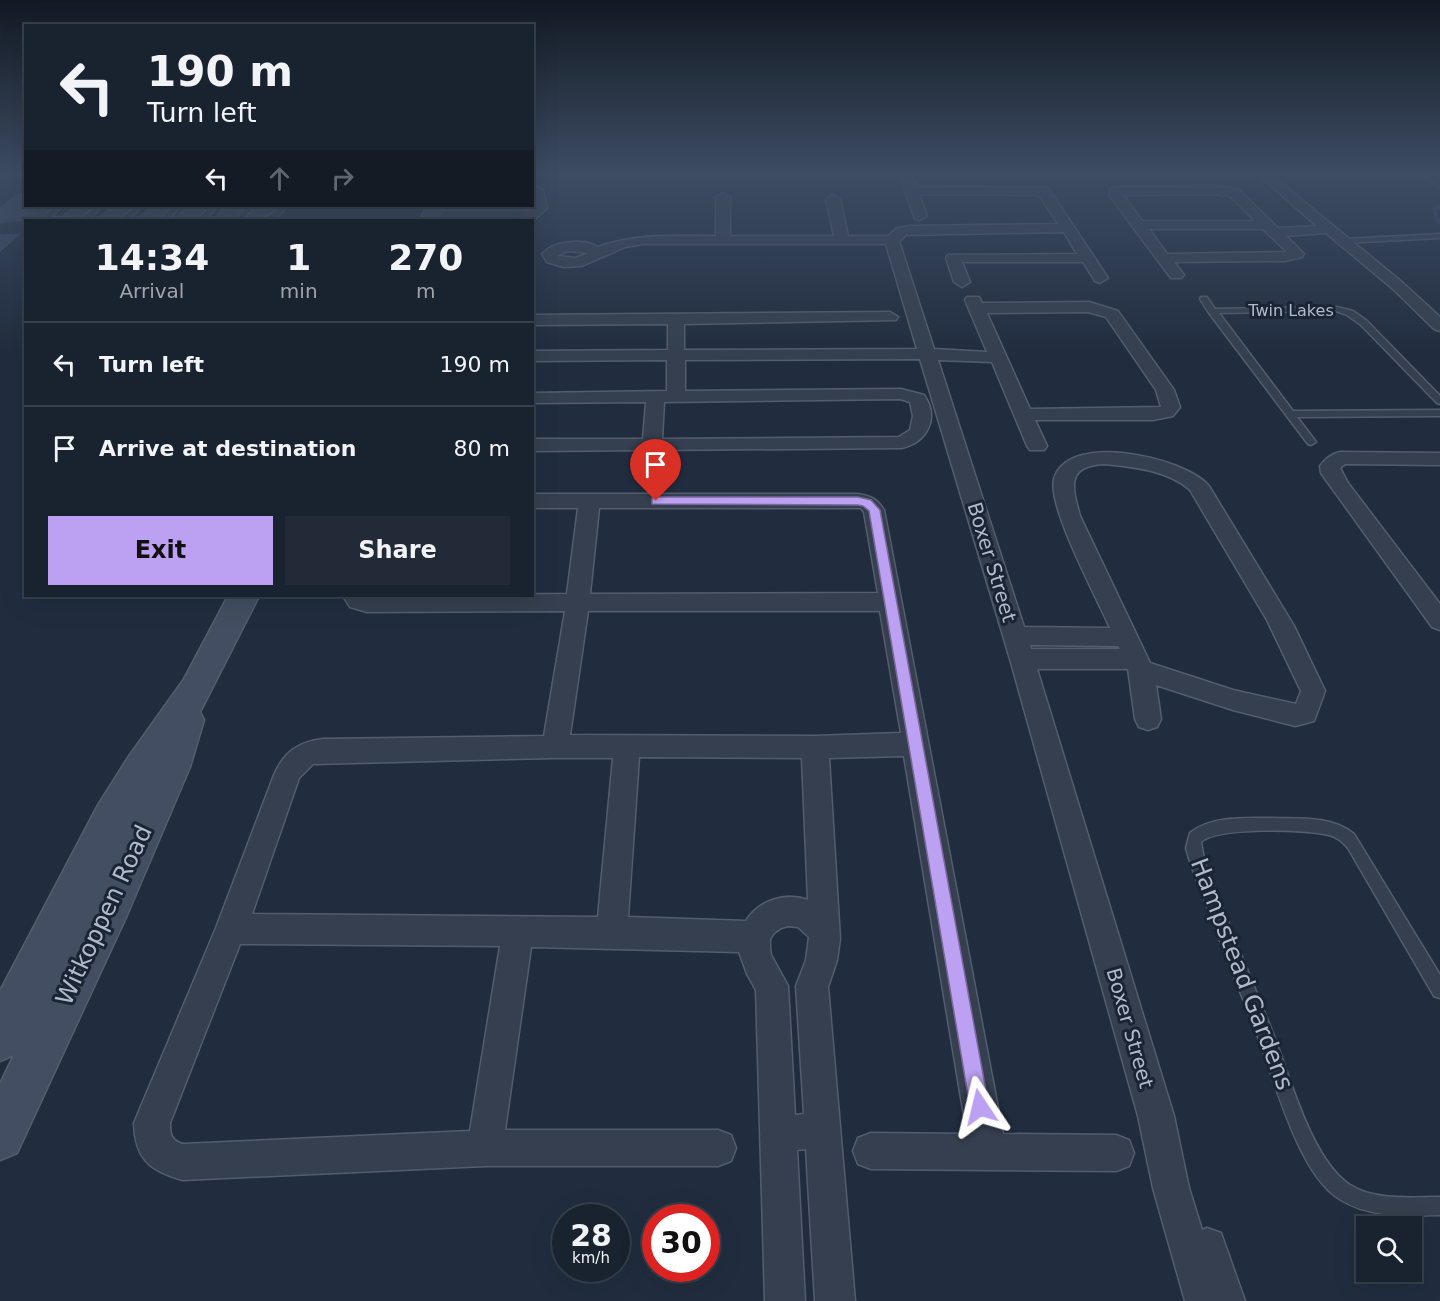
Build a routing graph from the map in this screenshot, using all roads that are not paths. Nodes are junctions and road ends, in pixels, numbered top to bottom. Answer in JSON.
{"nodes":[{"id":1,"x":723,"y":233,"type":"edge"},
{"id":2,"x":840,"y":233,"type":"edge"},
{"id":3,"x":900,"y":233,"type":"edge"},
{"id":4,"x":1071,"y":233,"type":"edge"},
{"id":5,"x":1146,"y":233,"type":"edge"},
{"id":6,"x":1275,"y":233,"type":"edge"},
{"id":7,"x":1334,"y":233,"type":"edge"},
{"id":8,"x":941,"y":234,"type":"dead end"},
{"id":9,"x":1440,"y":236,"type":"edge"},
{"id":10,"x":723,"y":239,"type":"junction"},
{"id":11,"x":842,"y":240,"type":"junction"},
{"id":12,"x":892,"y":240,"type":"junction"},
{"id":13,"x":1344,"y":241,"type":"junction"},
{"id":14,"x":597,"y":252,"type":"dead end"},
{"id":15,"x":953,"y":258,"type":"junction"},
{"id":16,"x":1086,"y":258,"type":"junction"},
{"id":17,"x":1164,"y":258,"type":"junction"},
{"id":18,"x":1176,"y":275,"type":"dead end"},
{"id":19,"x":1100,"y":278,"type":"dead end"},
{"id":20,"x":962,"y":282,"type":"dead end"},
{"id":21,"x":1204,"y":299,"type":"dead end"},
{"id":22,"x":1212,"y":311,"type":"junction"},
{"id":23,"x":890,"y":317,"type":"dead end"},
{"id":24,"x":676,"y":319,"type":"junction"},
{"id":25,"x":534,"y":320,"type":"edge"},
{"id":26,"x":1440,"y":326,"type":"edge"},
{"id":27,"x":928,"y":354,"type":"junction"},
{"id":28,"x":676,"y":355,"type":"junction"},
{"id":29,"x":880,"y":355,"type":"junction"},
{"id":30,"x":534,"y":356,"type":"edge"},
{"id":31,"x":996,"y":357,"type":"junction"},
{"id":32,"x":891,"y":394,"type":"junction"},
{"id":33,"x":676,"y":397,"type":"junction"},
{"id":34,"x":534,"y":398,"type":"edge"},
{"id":35,"x":655,"y":398,"type":"junction"},
{"id":36,"x":1440,"y":401,"type":"edge"},
{"id":37,"x":1440,"y":413,"type":"edge"},
{"id":38,"x":1290,"y":414,"type":"junction"},
{"id":39,"x":1022,"y":415,"type":"junction"},
{"id":40,"x":1311,"y":442,"type":"dead end"},
{"id":41,"x":652,"y":443,"type":"junction"},
{"id":42,"x":534,"y":445,"type":"edge"},
{"id":43,"x":1037,"y":446,"type":"dead end"},
{"id":44,"x":1437,"y":462,"type":"edge"},
{"id":45,"x":534,"y":501,"type":"edge"},
{"id":46,"x":589,"y":501,"type":"junction"},
{"id":47,"x":242,"y":597,"type":"edge"},
{"id":48,"x":355,"y":597,"type":"edge"},
{"id":49,"x":578,"y":602,"type":"junction"},
{"id":50,"x":892,"y":602,"type":"junction"},
{"id":51,"x":1440,"y":621,"type":"edge"},
{"id":52,"x":1015,"y":636,"type":"junction"},
{"id":53,"x":1134,"y":655,"type":"junction"},
{"id":54,"x":1022,"y":659,"type":"junction"},
{"id":55,"x":195,"y":689,"type":"junction"},
{"id":56,"x":1148,"y":719,"type":"dead end"},
{"id":57,"x":915,"y":744,"type":"junction"},
{"id":58,"x":627,"y":746,"type":"junction"},
{"id":59,"x":815,"y":747,"type":"junction"},
{"id":60,"x":555,"y":748,"type":"junction"},
{"id":61,"x":231,"y":929,"type":"junction"},
{"id":62,"x":518,"y":931,"type":"junction"},
{"id":63,"x":824,"y":931,"type":"junction"},
{"id":64,"x":612,"y":932,"type":"junction"},
{"id":65,"x":754,"y":937,"type":"junction"},
{"id":66,"x":1440,"y":990,"type":"edge"},
{"id":67,"x":0,"y":1038,"type":"edge"},
{"id":68,"x":1156,"y":1116,"type":"junction"},
{"id":69,"x":822,"y":1131,"type":"junction"},
{"id":70,"x":778,"y":1134,"type":"junction"},
{"id":71,"x":0,"y":1136,"type":"edge"},
{"id":72,"x":718,"y":1148,"type":"dead end"},
{"id":73,"x":485,"y":1149,"type":"junction"},
{"id":74,"x":871,"y":1151,"type":"dead end"},
{"id":75,"x":988,"y":1152,"type":"junction"},
{"id":76,"x":1116,"y":1153,"type":"dead end"},
{"id":77,"x":1440,"y":1206,"type":"edge"},
{"id":78,"x":785,"y":1301,"type":"edge"},
{"id":79,"x":835,"y":1301,"type":"edge"},
{"id":80,"x":1205,"y":1301,"type":"edge"},
{"id":81,"x":1225,"y":1301,"type":"edge"}],
"edges":[{"from":1,"to":10,"type":"street"},
{"from":2,"to":11,"type":"street"},
{"from":3,"to":12,"type":"street"},
{"from":4,"to":16,"type":"street"},
{"from":5,"to":17,"type":"street"},
{"from":6,"to":17,"type":"street"},
{"from":7,"to":13,"type":"street"},
{"from":8,"to":15,"type":"street"},
{"from":9,"to":13,"type":"lane"},
{"from":10,"to":11,"type":"street"},
{"from":10,"to":14,"type":"street"},
{"from":11,"to":12,"type":"street"},
{"from":12,"to":27,"type":"street","name":"Boxer Street"},
{"from":13,"to":26,"type":"street"},
{"from":15,"to":16,"type":"street"},
{"from":15,"to":20,"type":"street"},
{"from":16,"to":19,"type":"street"},
{"from":17,"to":18,"type":"street"},
{"from":21,"to":22,"type":"lane","name":"Twin Lakes"},
{"from":22,"to":36,"type":"lane","name":"Twin Lakes"},
{"from":22,"to":38,"type":"lane","name":"Twin Lakes"},
{"from":23,"to":24,"type":"street"},
{"from":24,"to":25,"type":"street"},
{"from":24,"to":28,"type":"street"},
{"from":27,"to":29,"type":"street"},
{"from":27,"to":31,"type":"street"},
{"from":27,"to":52,"type":"street","name":"Boxer Street"},
{"from":28,"to":29,"type":"street"},
{"from":28,"to":30,"type":"street"},
{"from":28,"to":33,"type":"street"},
{"from":29,"to":32,"type":"street"},
{"from":31,"to":39,"type":"street"},
{"from":31,"to":39,"type":"street"},
{"from":32,"to":33,"type":"street"},
{"from":32,"to":41,"type":"street"},
{"from":33,"to":35,"type":"street"},
{"from":34,"to":35,"type":"street"},
{"from":35,"to":41,"type":"street"},
{"from":37,"to":38,"type":"lane"},
{"from":38,"to":40,"type":"lane","name":"Twin Lakes"},
{"from":39,"to":43,"type":"street"},
{"from":41,"to":42,"type":"street"},
{"from":44,"to":51,"type":"street"},
{"from":45,"to":46,"type":"street"},
{"from":46,"to":49,"type":"street"},
{"from":46,"to":50,"type":"street"},
{"from":47,"to":55,"type":"main road","name":"Witkoppen Road"},
{"from":48,"to":49,"type":"street"},
{"from":49,"to":50,"type":"street"},
{"from":49,"to":60,"type":"street"},
{"from":50,"to":57,"type":"street"},
{"from":52,"to":53,"type":"street"},
{"from":52,"to":54,"type":"street","name":"Boxer Street"},
{"from":53,"to":53,"type":"street"},
{"from":53,"to":54,"type":"street"},
{"from":53,"to":56,"type":"street"},
{"from":54,"to":68,"type":"street","name":"Boxer Street"},
{"from":55,"to":67,"type":"main road","name":"Witkoppen Road"},
{"from":55,"to":71,"type":"main road","name":"Witkoppen Road"},
{"from":57,"to":59,"type":"street"},
{"from":57,"to":75,"type":"street"},
{"from":58,"to":59,"type":"street"},
{"from":58,"to":60,"type":"street"},
{"from":58,"to":64,"type":"street"},
{"from":59,"to":63,"type":"street"},
{"from":60,"to":61,"type":"street"},
{"from":61,"to":62,"type":"street"},
{"from":61,"to":73,"type":"street"},
{"from":62,"to":64,"type":"street"},
{"from":62,"to":73,"type":"street"},
{"from":63,"to":65,"type":"street"},
{"from":63,"to":69,"type":"street"},
{"from":64,"to":65,"type":"street"},
{"from":65,"to":70,"type":"street"},
{"from":66,"to":77,"type":"lane","name":"Hampstead Gardens"},
{"from":68,"to":80,"type":"street","name":"Boxer Street"},
{"from":68,"to":81,"type":"street","name":"Boxer Street"},
{"from":69,"to":70,"type":"street"},
{"from":69,"to":79,"type":"street"},
{"from":70,"to":78,"type":"street"},
{"from":72,"to":73,"type":"street"},
{"from":74,"to":75,"type":"street"},
{"from":75,"to":76,"type":"street"}]}
